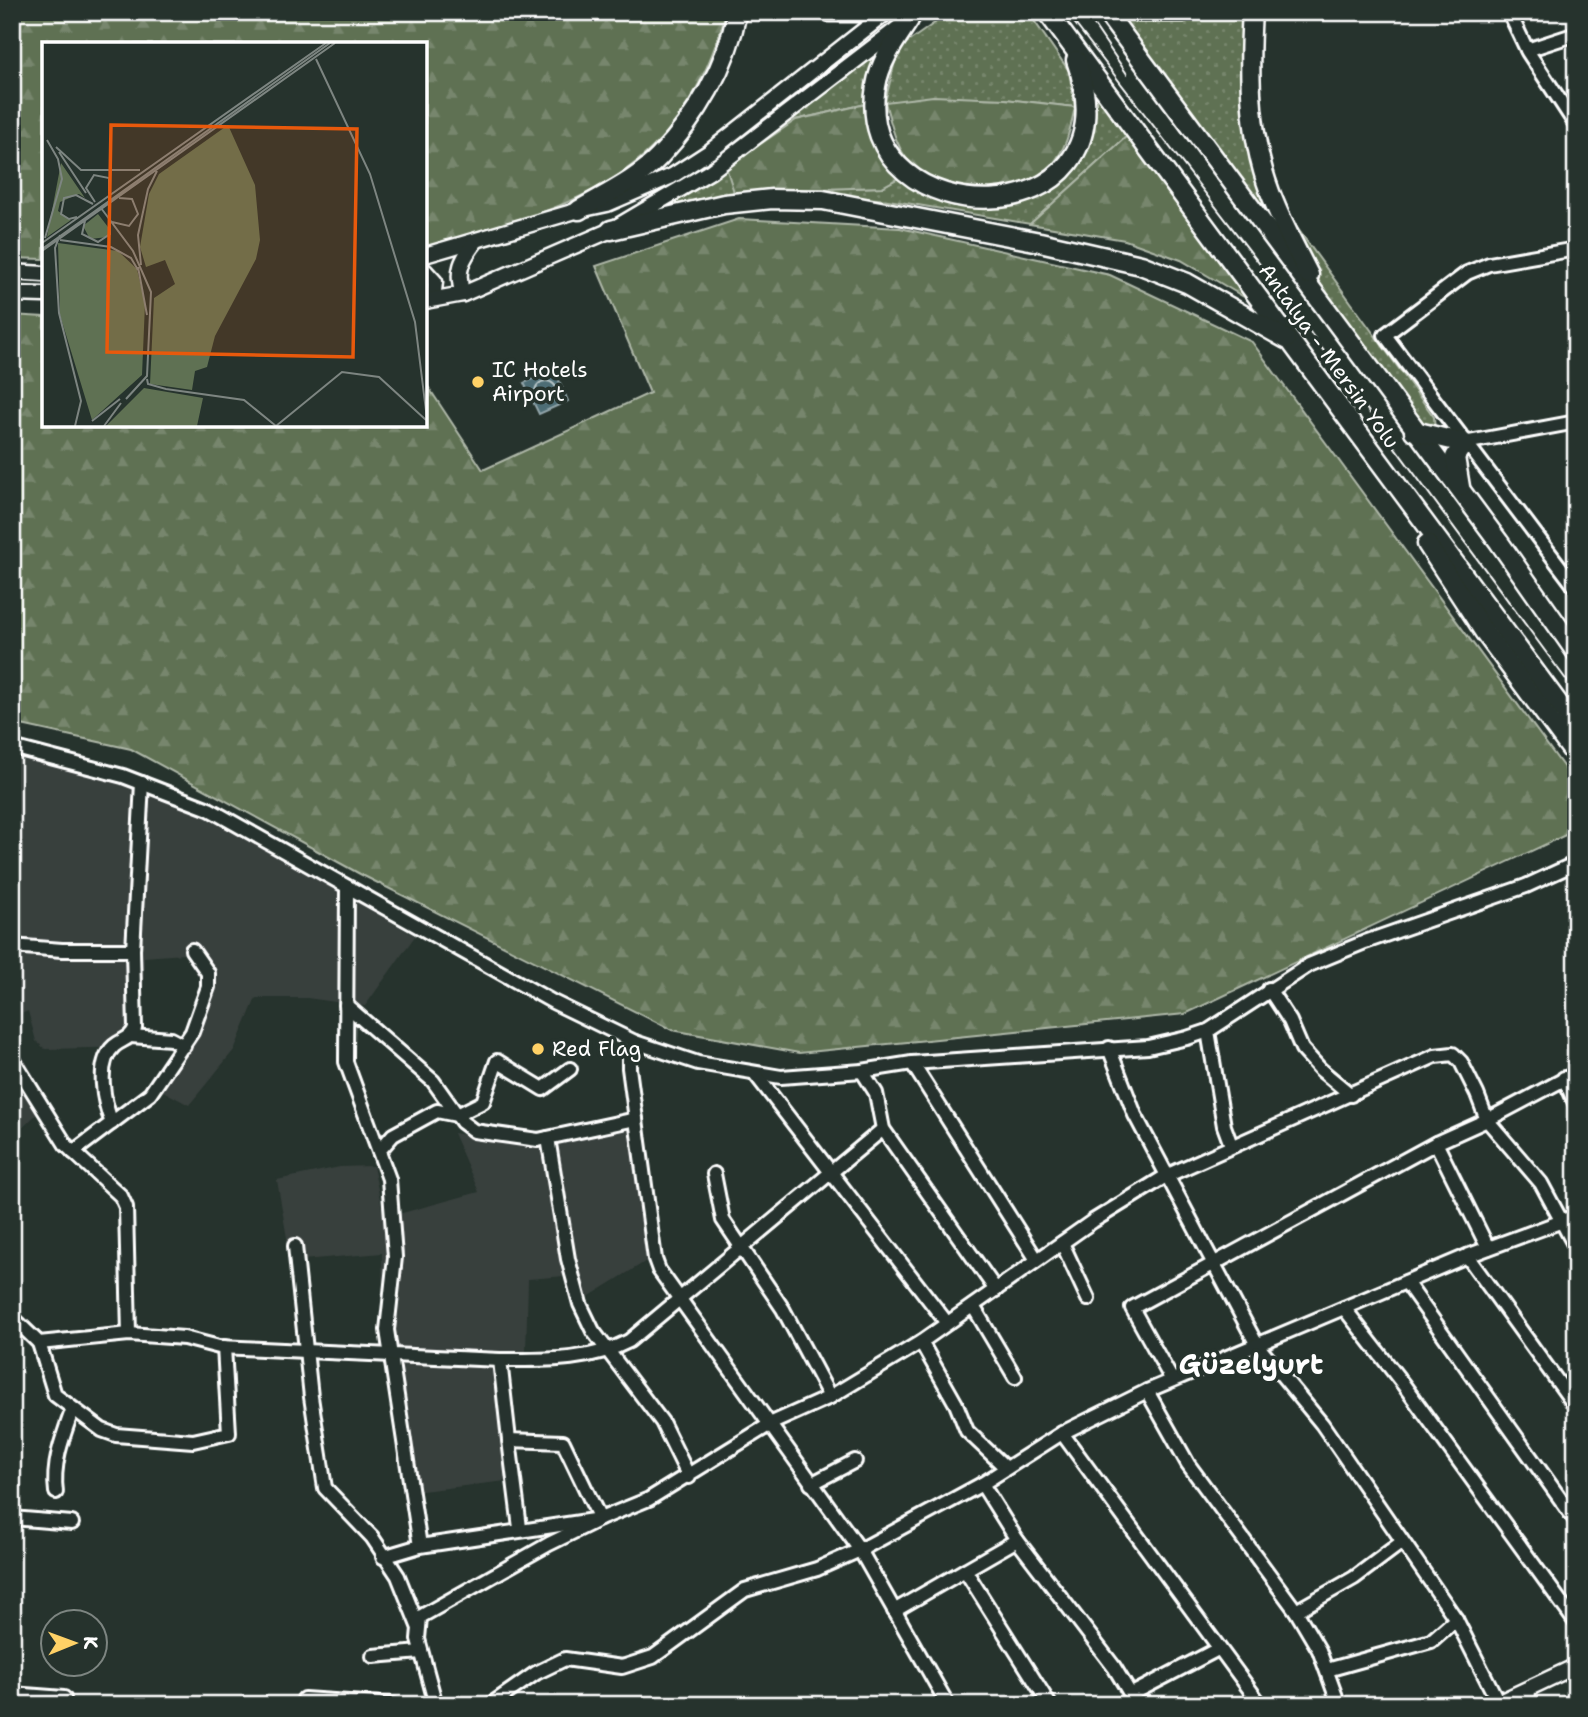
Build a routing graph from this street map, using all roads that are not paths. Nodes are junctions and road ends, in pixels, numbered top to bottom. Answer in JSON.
{"nodes":[{"id":1,"x":737,"y":12,"type":"edge"},
{"id":2,"x":831,"y":12,"type":"edge"},
{"id":3,"x":860,"y":12,"type":"edge"},
{"id":4,"x":887,"y":12,"type":"edge"},
{"id":5,"x":1047,"y":12,"type":"edge"},
{"id":6,"x":1106,"y":12,"type":"edge"},
{"id":7,"x":1140,"y":12,"type":"edge"},
{"id":8,"x":1182,"y":12,"type":"edge"},
{"id":9,"x":1252,"y":12,"type":"edge"},
{"id":10,"x":1509,"y":12,"type":"edge"},
{"id":11,"x":914,"y":16,"type":"edge"},
{"id":12,"x":1576,"y":34,"type":"edge"},
{"id":13,"x":1070,"y":44,"type":"junction"},
{"id":14,"x":1527,"y":50,"type":"junction"},
{"id":15,"x":1576,"y":125,"type":"edge"},
{"id":16,"x":579,"y":209,"type":"junction"},
{"id":17,"x":611,"y":230,"type":"junction"},
{"id":18,"x":476,"y":241,"type":"junction"},
{"id":19,"x":1576,"y":249,"type":"edge"},
{"id":20,"x":427,"y":254,"type":"edge"},
{"id":21,"x":12,"y":272,"type":"edge"},
{"id":22,"x":427,"y":273,"type":"edge"},
{"id":23,"x":42,"y":274,"type":"edge"},
{"id":24,"x":463,"y":294,"type":"junction"},
{"id":25,"x":12,"y":295,"type":"edge"},
{"id":26,"x":42,"y":295,"type":"edge"},
{"id":27,"x":427,"y":300,"type":"edge"},
{"id":28,"x":427,"y":301,"type":"edge"},
{"id":29,"x":1329,"y":316,"type":"junction"},
{"id":30,"x":1292,"y":342,"type":"junction"},
{"id":31,"x":1576,"y":422,"type":"edge"},
{"id":32,"x":1414,"y":431,"type":"junction"},
{"id":33,"x":1464,"y":443,"type":"junction"},
{"id":34,"x":1461,"y":491,"type":"junction"},
{"id":35,"x":1410,"y":505,"type":"junction"},
{"id":36,"x":1499,"y":542,"type":"junction"},
{"id":37,"x":1576,"y":588,"type":"edge"},
{"id":38,"x":1576,"y":632,"type":"edge"},
{"id":39,"x":1576,"y":652,"type":"edge"},
{"id":40,"x":1576,"y":727,"type":"edge"},
{"id":41,"x":12,"y":747,"type":"edge"},
{"id":42,"x":1576,"y":756,"type":"edge"},
{"id":43,"x":142,"y":783,"type":"junction"},
{"id":44,"x":1576,"y":863,"type":"edge"},
{"id":45,"x":347,"y":887,"type":"junction"},
{"id":46,"x":12,"y":946,"type":"edge"},
{"id":47,"x":133,"y":950,"type":"junction"},
{"id":48,"x":192,"y":950,"type":"dead end"},
{"id":49,"x":1269,"y":989,"type":"junction"},
{"id":50,"x":346,"y":1005,"type":"junction"},
{"id":51,"x":1208,"y":1031,"type":"junction"},
{"id":52,"x":131,"y":1037,"type":"junction"},
{"id":53,"x":635,"y":1042,"type":"junction"},
{"id":54,"x":184,"y":1046,"type":"junction"},
{"id":55,"x":1109,"y":1048,"type":"junction"},
{"id":56,"x":12,"y":1058,"type":"edge"},
{"id":57,"x":912,"y":1063,"type":"junction"},
{"id":58,"x":570,"y":1069,"type":"dead end"},
{"id":59,"x":862,"y":1071,"type":"junction"},
{"id":60,"x":756,"y":1075,"type":"junction"},
{"id":61,"x":1570,"y":1076,"type":"edge"},
{"id":62,"x":1351,"y":1095,"type":"junction"},
{"id":63,"x":1576,"y":1105,"type":"edge"},
{"id":64,"x":457,"y":1115,"type":"junction"},
{"id":65,"x":636,"y":1119,"type":"junction"},
{"id":66,"x":1487,"y":1120,"type":"junction"},
{"id":67,"x":112,"y":1123,"type":"junction"},
{"id":68,"x":883,"y":1129,"type":"junction"},
{"id":69,"x":548,"y":1138,"type":"junction"},
{"id":70,"x":1436,"y":1143,"type":"junction"},
{"id":71,"x":1231,"y":1145,"type":"junction"},
{"id":72,"x":379,"y":1151,"type":"junction"},
{"id":73,"x":73,"y":1152,"type":"junction"},
{"id":74,"x":830,"y":1171,"type":"junction"},
{"id":75,"x":714,"y":1174,"type":"dead end"},
{"id":76,"x":1166,"y":1175,"type":"junction"},
{"id":77,"x":1576,"y":1216,"type":"edge"},
{"id":78,"x":1560,"y":1221,"type":"junction"},
{"id":79,"x":1062,"y":1243,"type":"junction"},
{"id":80,"x":295,"y":1246,"type":"dead end"},
{"id":81,"x":740,"y":1248,"type":"junction"},
{"id":82,"x":1488,"y":1248,"type":"junction"},
{"id":83,"x":1576,"y":1248,"type":"edge"},
{"id":84,"x":1468,"y":1256,"type":"junction"},
{"id":85,"x":1037,"y":1261,"type":"junction"},
{"id":86,"x":1215,"y":1262,"type":"junction"},
{"id":87,"x":1406,"y":1282,"type":"junction"},
{"id":88,"x":996,"y":1290,"type":"junction"},
{"id":89,"x":681,"y":1296,"type":"junction"},
{"id":90,"x":1088,"y":1298,"type":"dead end"},
{"id":91,"x":973,"y":1306,"type":"junction"},
{"id":92,"x":1344,"y":1308,"type":"junction"},
{"id":93,"x":12,"y":1317,"type":"edge"},
{"id":94,"x":947,"y":1323,"type":"junction"},
{"id":95,"x":129,"y":1334,"type":"junction"},
{"id":96,"x":920,"y":1342,"type":"junction"},
{"id":97,"x":39,"y":1343,"type":"junction"},
{"id":98,"x":1257,"y":1345,"type":"junction"},
{"id":99,"x":224,"y":1347,"type":"junction"},
{"id":100,"x":305,"y":1352,"type":"junction"},
{"id":101,"x":608,"y":1352,"type":"junction"},
{"id":102,"x":390,"y":1355,"type":"junction"},
{"id":103,"x":500,"y":1360,"type":"junction"},
{"id":104,"x":1015,"y":1377,"type":"dead end"},
{"id":105,"x":1172,"y":1380,"type":"junction"},
{"id":106,"x":1147,"y":1391,"type":"junction"},
{"id":107,"x":830,"y":1397,"type":"junction"},
{"id":108,"x":1576,"y":1407,"type":"edge"},
{"id":109,"x":72,"y":1410,"type":"junction"},
{"id":110,"x":772,"y":1423,"type":"junction"},
{"id":111,"x":1062,"y":1433,"type":"junction"},
{"id":112,"x":509,"y":1440,"type":"junction"},
{"id":113,"x":855,"y":1461,"type":"dead end"},
{"id":114,"x":1006,"y":1468,"type":"junction"},
{"id":115,"x":689,"y":1477,"type":"junction"},
{"id":116,"x":811,"y":1484,"type":"junction"},
{"id":117,"x":982,"y":1484,"type":"junction"},
{"id":118,"x":57,"y":1492,"type":"dead end"},
{"id":119,"x":12,"y":1518,"type":"edge"},
{"id":120,"x":600,"y":1519,"type":"junction"},
{"id":121,"x":1576,"y":1521,"type":"edge"},
{"id":122,"x":72,"y":1523,"type":"dead end"},
{"id":123,"x":520,"y":1528,"type":"junction"},
{"id":124,"x":1017,"y":1540,"type":"junction"},
{"id":125,"x":1402,"y":1542,"type":"junction"},
{"id":126,"x":420,"y":1545,"type":"junction"},
{"id":127,"x":860,"y":1550,"type":"junction"},
{"id":128,"x":383,"y":1557,"type":"junction"},
{"id":129,"x":965,"y":1570,"type":"junction"},
{"id":130,"x":894,"y":1611,"type":"junction"},
{"id":131,"x":1296,"y":1612,"type":"junction"},
{"id":132,"x":1456,"y":1619,"type":"junction"},
{"id":133,"x":1576,"y":1623,"type":"edge"},
{"id":134,"x":418,"y":1626,"type":"junction"},
{"id":135,"x":1219,"y":1649,"type":"junction"},
{"id":136,"x":421,"y":1652,"type":"junction"},
{"id":137,"x":373,"y":1656,"type":"dead end"},
{"id":138,"x":1576,"y":1666,"type":"edge"},
{"id":139,"x":1327,"y":1670,"type":"junction"},
{"id":140,"x":1529,"y":1688,"type":"junction"},
{"id":141,"x":12,"y":1694,"type":"edge"},
{"id":142,"x":304,"y":1699,"type":"dead end"},
{"id":143,"x":1134,"y":1700,"type":"edge"},
{"id":144,"x":1495,"y":1704,"type":"edge"},
{"id":145,"x":63,"y":1705,"type":"edge"},
{"id":146,"x":394,"y":1705,"type":"edge"},
{"id":147,"x":436,"y":1705,"type":"edge"},
{"id":148,"x":490,"y":1705,"type":"edge"},
{"id":149,"x":948,"y":1705,"type":"edge"},
{"id":150,"x":1050,"y":1705,"type":"edge"},
{"id":151,"x":1261,"y":1705,"type":"edge"},
{"id":152,"x":1339,"y":1705,"type":"edge"},
{"id":153,"x":1528,"y":1705,"type":"edge"}],
"edges":[{"from":1,"to":16,"type":"highway"},
{"from":2,"to":3,"type":"highway"},
{"from":4,"to":16,"type":"main road"},
{"from":5,"to":13,"type":"highway","name":"Antalya - Mersin Yolu"},
{"from":6,"to":29,"type":"highway","name":"Antalya - Mersin Yolu"},
{"from":7,"to":8,"type":"highway"},
{"from":9,"to":29,"type":"highway"},
{"from":10,"to":14,"type":"street"},
{"from":11,"to":13,"type":"highway"},
{"from":11,"to":17,"type":"main road"},
{"from":12,"to":14,"type":"street"},
{"from":13,"to":30,"type":"highway","name":"Antalya - Mersin Yolu"},
{"from":14,"to":15,"type":"street"},
{"from":16,"to":18,"type":"main road"},
{"from":17,"to":24,"type":"main road"},
{"from":17,"to":30,"type":"highway"},
{"from":18,"to":20,"type":"main road"},
{"from":18,"to":24,"type":"main road"},
{"from":19,"to":33,"type":"street"},
{"from":21,"to":23,"type":"main road"},
{"from":22,"to":27,"type":"main road"},
{"from":24,"to":28,"type":"main road"},
{"from":25,"to":26,"type":"main road"},
{"from":29,"to":32,"type":"highway","name":"Antalya - Mersin Yolu"},
{"from":30,"to":35,"type":"highway","name":"Antalya - Mersin Yolu"},
{"from":31,"to":33,"type":"street"},
{"from":32,"to":33,"type":"highway"},
{"from":32,"to":34,"type":"highway","name":"Antalya - Mersin Yolu"},
{"from":33,"to":34,"type":"highway"},
{"from":33,"to":37,"type":"street"},
{"from":34,"to":36,"type":"highway","name":"Antalya - Mersin Yolu"},
{"from":35,"to":40,"type":"highway","name":"Antalya - Mersin Yolu"},
{"from":35,"to":42,"type":"highway"},
{"from":36,"to":38,"type":"highway"},
{"from":36,"to":39,"type":"highway","name":"Antalya - Mersin Yolu"},
{"from":41,"to":43,"type":"street"},
{"from":43,"to":45,"type":"street"},
{"from":43,"to":47,"type":"street"},
{"from":44,"to":49,"type":"street"},
{"from":45,"to":50,"type":"street"},
{"from":45,"to":53,"type":"street"},
{"from":46,"to":47,"type":"street"},
{"from":47,"to":52,"type":"street"},
{"from":48,"to":54,"type":"street"},
{"from":49,"to":51,"type":"street"},
{"from":49,"to":62,"type":"street"},
{"from":50,"to":64,"type":"street"},
{"from":50,"to":72,"type":"street"},
{"from":51,"to":55,"type":"street"},
{"from":51,"to":71,"type":"street"},
{"from":52,"to":54,"type":"street"},
{"from":52,"to":67,"type":"street"},
{"from":53,"to":60,"type":"street"},
{"from":53,"to":65,"type":"street"},
{"from":54,"to":67,"type":"street"},
{"from":55,"to":57,"type":"street"},
{"from":55,"to":76,"type":"street"},
{"from":56,"to":73,"type":"street"},
{"from":57,"to":59,"type":"street"},
{"from":57,"to":85,"type":"street"},
{"from":58,"to":64,"type":"street"},
{"from":59,"to":60,"type":"street"},
{"from":59,"to":68,"type":"street"},
{"from":60,"to":74,"type":"street"},
{"from":61,"to":63,"type":"street"},
{"from":61,"to":66,"type":"street"},
{"from":62,"to":66,"type":"street"},
{"from":62,"to":71,"type":"street"},
{"from":64,"to":69,"type":"street"},
{"from":64,"to":72,"type":"street"},
{"from":65,"to":69,"type":"street"},
{"from":65,"to":89,"type":"street"},
{"from":66,"to":70,"type":"street"},
{"from":66,"to":78,"type":"street"},
{"from":67,"to":73,"type":"street"},
{"from":68,"to":74,"type":"street"},
{"from":68,"to":88,"type":"street"},
{"from":69,"to":101,"type":"street"},
{"from":70,"to":82,"type":"street"},
{"from":70,"to":86,"type":"street"},
{"from":71,"to":76,"type":"street"},
{"from":72,"to":102,"type":"street"},
{"from":73,"to":95,"type":"street"},
{"from":74,"to":81,"type":"street"},
{"from":74,"to":94,"type":"street"},
{"from":75,"to":81,"type":"street"},
{"from":76,"to":79,"type":"street"},
{"from":76,"to":86,"type":"street"},
{"from":77,"to":78,"type":"street"},
{"from":78,"to":82,"type":"street"},
{"from":78,"to":83,"type":"street"},
{"from":79,"to":85,"type":"street"},
{"from":79,"to":90,"type":"street"},
{"from":80,"to":100,"type":"street"},
{"from":81,"to":89,"type":"street"},
{"from":81,"to":107,"type":"street"},
{"from":82,"to":84,"type":"street"},
{"from":84,"to":87,"type":"street"},
{"from":84,"to":108,"type":"street"},
{"from":85,"to":88,"type":"street"},
{"from":86,"to":98,"type":"street"},
{"from":86,"to":105,"type":"street"},
{"from":87,"to":92,"type":"street"},
{"from":87,"to":121,"type":"street"},
{"from":88,"to":91,"type":"street"},
{"from":89,"to":101,"type":"street"},
{"from":89,"to":110,"type":"street"},
{"from":91,"to":94,"type":"street"},
{"from":91,"to":104,"type":"street"},
{"from":92,"to":98,"type":"street"},
{"from":92,"to":133,"type":"street"},
{"from":93,"to":97,"type":"street"},
{"from":94,"to":96,"type":"street"},
{"from":95,"to":97,"type":"street"},
{"from":95,"to":99,"type":"street"},
{"from":96,"to":107,"type":"street"},
{"from":96,"to":114,"type":"street"},
{"from":97,"to":109,"type":"street"},
{"from":98,"to":105,"type":"street"},
{"from":98,"to":125,"type":"street"},
{"from":99,"to":100,"type":"street"},
{"from":99,"to":109,"type":"street"},
{"from":100,"to":102,"type":"street"},
{"from":100,"to":128,"type":"street"},
{"from":101,"to":103,"type":"street"},
{"from":101,"to":115,"type":"street"},
{"from":102,"to":103,"type":"street"},
{"from":102,"to":126,"type":"street"},
{"from":103,"to":112,"type":"street"},
{"from":105,"to":106,"type":"street"},
{"from":106,"to":111,"type":"street"},
{"from":106,"to":131,"type":"street"},
{"from":107,"to":110,"type":"street"},
{"from":109,"to":118,"type":"street"},
{"from":110,"to":115,"type":"street"},
{"from":110,"to":116,"type":"street"},
{"from":111,"to":114,"type":"street"},
{"from":111,"to":135,"type":"street"},
{"from":112,"to":120,"type":"street"},
{"from":112,"to":123,"type":"street"},
{"from":113,"to":116,"type":"street"},
{"from":114,"to":117,"type":"street"},
{"from":115,"to":120,"type":"street"},
{"from":116,"to":127,"type":"street"},
{"from":117,"to":124,"type":"street"},
{"from":117,"to":127,"type":"street"},
{"from":119,"to":122,"type":"street"},
{"from":120,"to":123,"type":"street"},
{"from":120,"to":134,"type":"street"},
{"from":123,"to":126,"type":"street"},
{"from":124,"to":129,"type":"street"},
{"from":124,"to":143,"type":"street"},
{"from":125,"to":131,"type":"street"},
{"from":125,"to":132,"type":"street"},
{"from":126,"to":128,"type":"street"},
{"from":127,"to":130,"type":"street"},
{"from":127,"to":148,"type":"street"},
{"from":128,"to":134,"type":"street"},
{"from":129,"to":130,"type":"street"},
{"from":129,"to":150,"type":"street"},
{"from":130,"to":149,"type":"street"},
{"from":131,"to":139,"type":"street"},
{"from":132,"to":139,"type":"street"},
{"from":132,"to":144,"type":"street"},
{"from":134,"to":136,"type":"street"},
{"from":135,"to":143,"type":"street"},
{"from":135,"to":151,"type":"street"},
{"from":136,"to":137,"type":"street"},
{"from":136,"to":147,"type":"street"},
{"from":138,"to":140,"type":"main road"},
{"from":139,"to":152,"type":"street"},
{"from":140,"to":144,"type":"main road"},
{"from":140,"to":153,"type":"street"},
{"from":141,"to":145,"type":"street"},
{"from":142,"to":146,"type":"street"}]}
